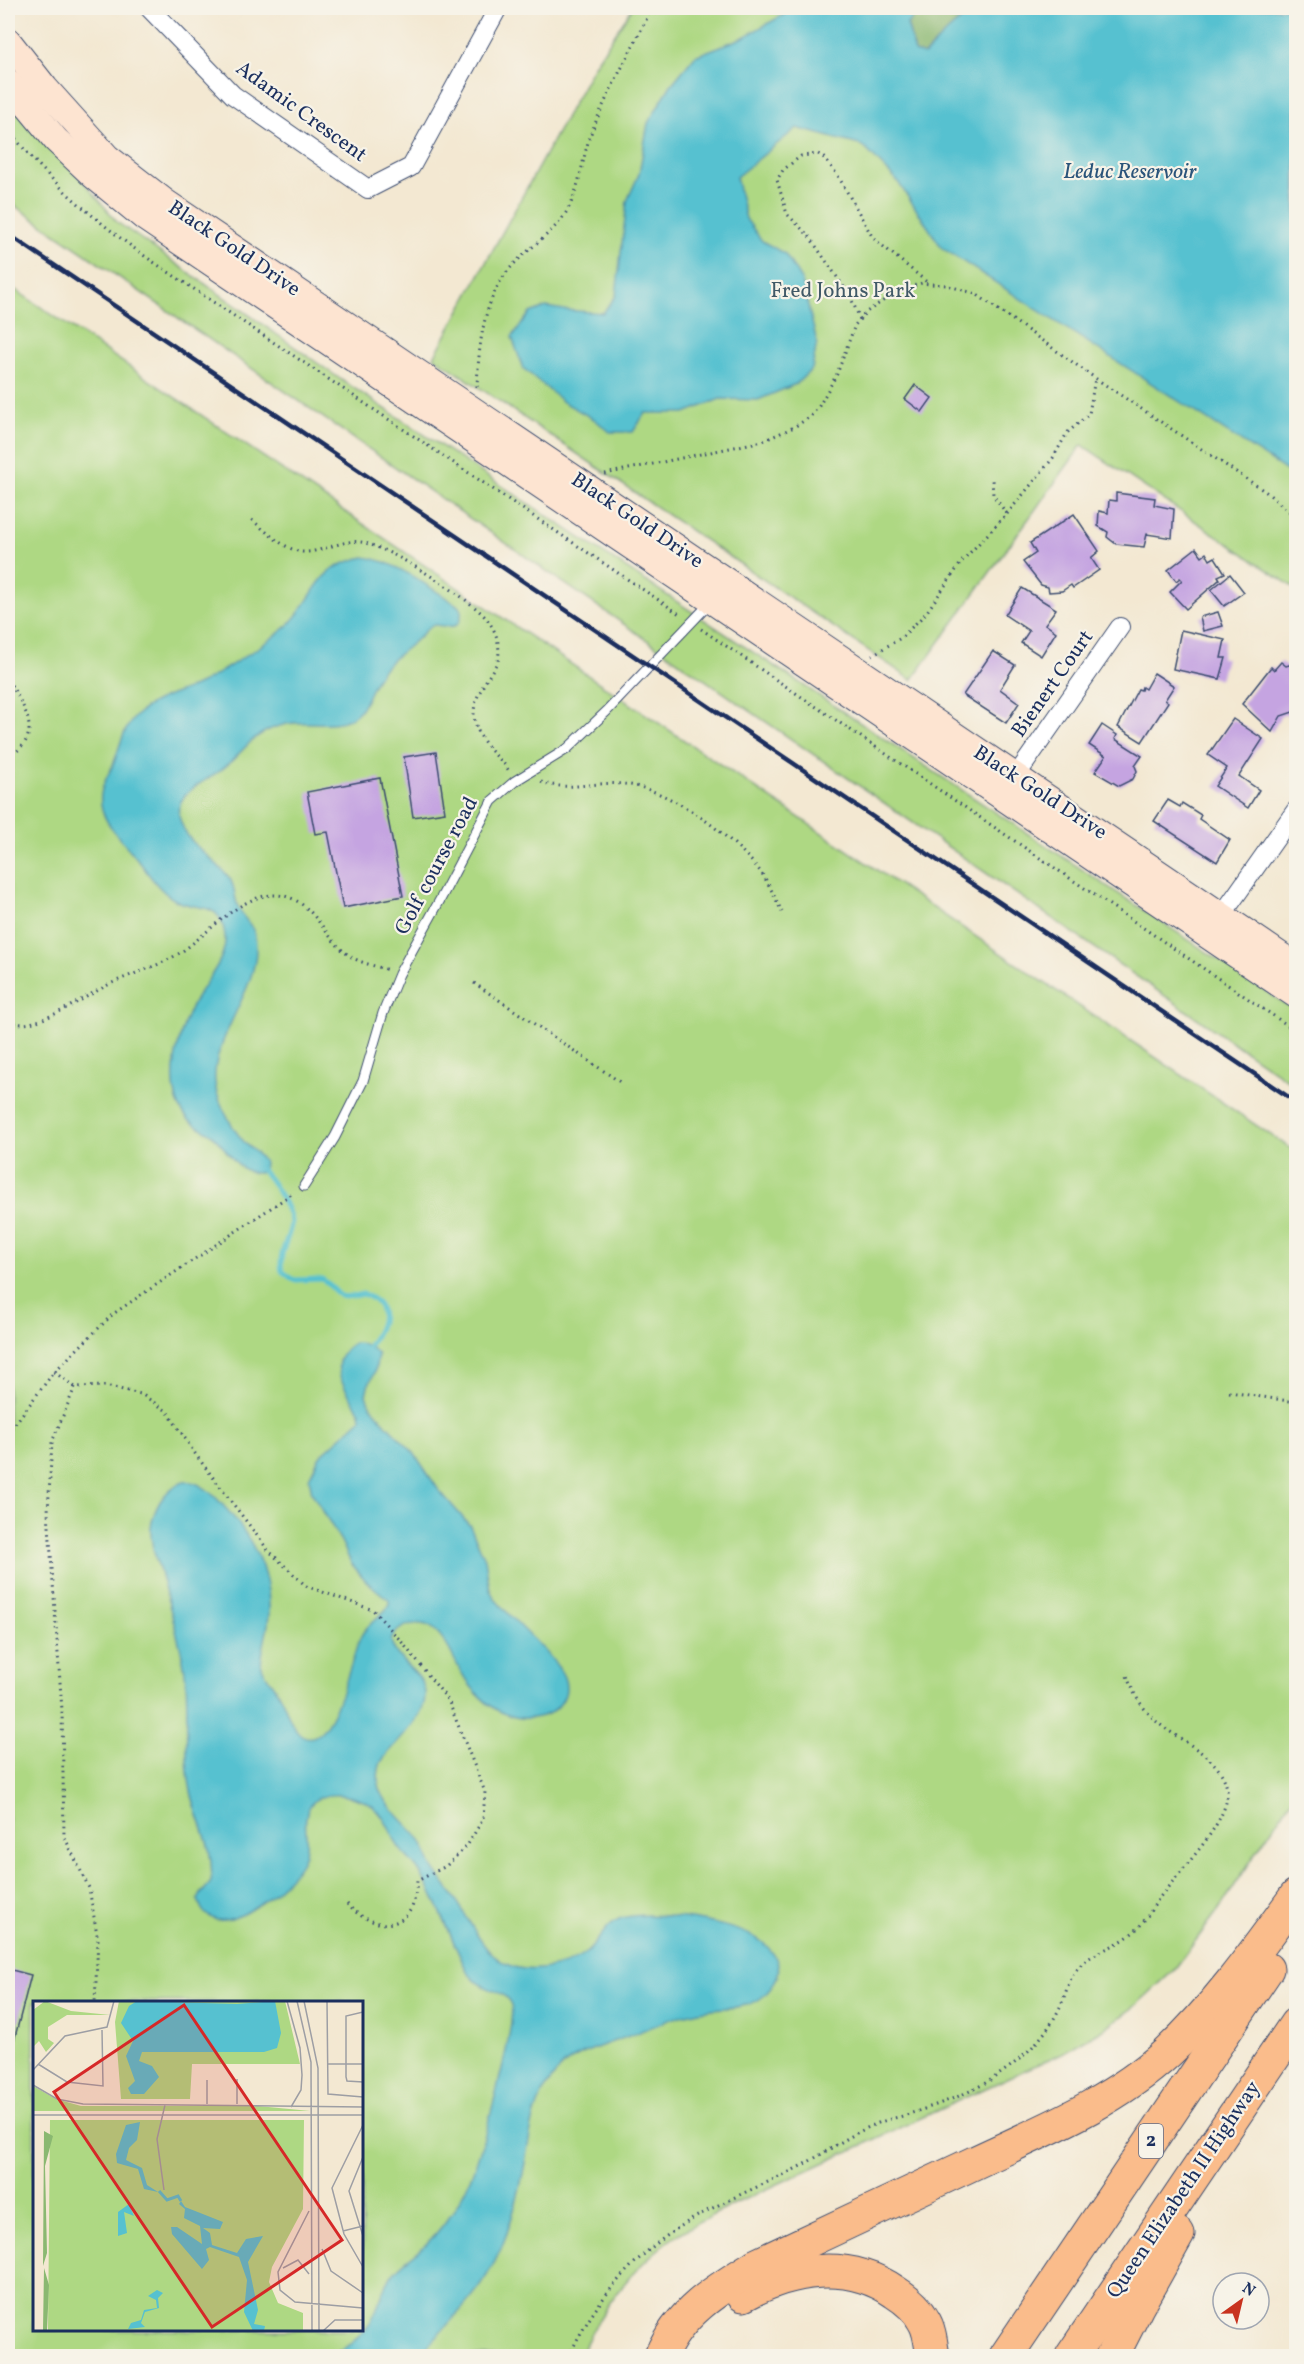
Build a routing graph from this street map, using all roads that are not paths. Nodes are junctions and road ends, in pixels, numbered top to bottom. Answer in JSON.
{"nodes":[{"id":1,"x":149,"y":8,"type":"edge"},
{"id":2,"x":498,"y":8,"type":"edge"},
{"id":3,"x":8,"y":41,"type":"edge"},
{"id":4,"x":8,"y":82,"type":"edge"},
{"id":5,"x":712,"y":601,"type":"junction"},
{"id":6,"x":1120,"y":627,"type":"dead end"},
{"id":7,"x":1017,"y":775,"type":"junction"},
{"id":8,"x":1002,"y":797,"type":"junction"},
{"id":9,"x":1296,"y":810,"type":"edge"},
{"id":10,"x":1215,"y":926,"type":"junction"},
{"id":11,"x":1296,"y":966,"type":"edge"},
{"id":12,"x":1296,"y":995,"type":"edge"},
{"id":13,"x":304,"y":1186,"type":"dead end"},
{"id":14,"x":1296,"y":1896,"type":"edge"},
{"id":15,"x":1296,"y":1925,"type":"edge"},
{"id":16,"x":1296,"y":2024,"type":"edge"},
{"id":17,"x":1248,"y":2095,"type":"junction"},
{"id":18,"x":661,"y":2356,"type":"edge"},
{"id":19,"x":681,"y":2356,"type":"edge"},
{"id":20,"x":933,"y":2356,"type":"edge"},
{"id":21,"x":1006,"y":2356,"type":"edge"},
{"id":22,"x":1072,"y":2356,"type":"edge"},
{"id":23,"x":1112,"y":2356,"type":"edge"}],
"edges":[{"from":1,"to":2,"type":"street","name":"Adamic Crescent"},
{"from":3,"to":7,"type":"main road","name":"Black Gold Drive"},
{"from":4,"to":5,"type":"main road","name":"Black Gold Drive"},
{"from":5,"to":8,"type":"main road","name":"Black Gold Drive"},
{"from":5,"to":13,"type":"lane","name":"Golf course road"},
{"from":6,"to":7,"type":"street","name":"Bienert Court"},
{"from":7,"to":8,"type":"street","name":"Bienert Court"},
{"from":7,"to":10,"type":"main road","name":"Black Gold Drive"},
{"from":8,"to":10,"type":"main road","name":"Black Gold Drive"},
{"from":9,"to":10,"type":"street"},
{"from":10,"to":11,"type":"main road","name":"Black Gold Drive"},
{"from":10,"to":12,"type":"main road","name":"Black Gold Drive"},
{"from":14,"to":18,"type":"highway"},
{"from":15,"to":21,"type":"highway","number":"2"},
{"from":16,"to":17,"type":"highway","name":"Queen Elizabeth II Highway"},
{"from":17,"to":22,"type":"highway","name":"Queen Elizabeth II Highway"},
{"from":17,"to":23,"type":"highway"},
{"from":19,"to":20,"type":"highway"}]}
